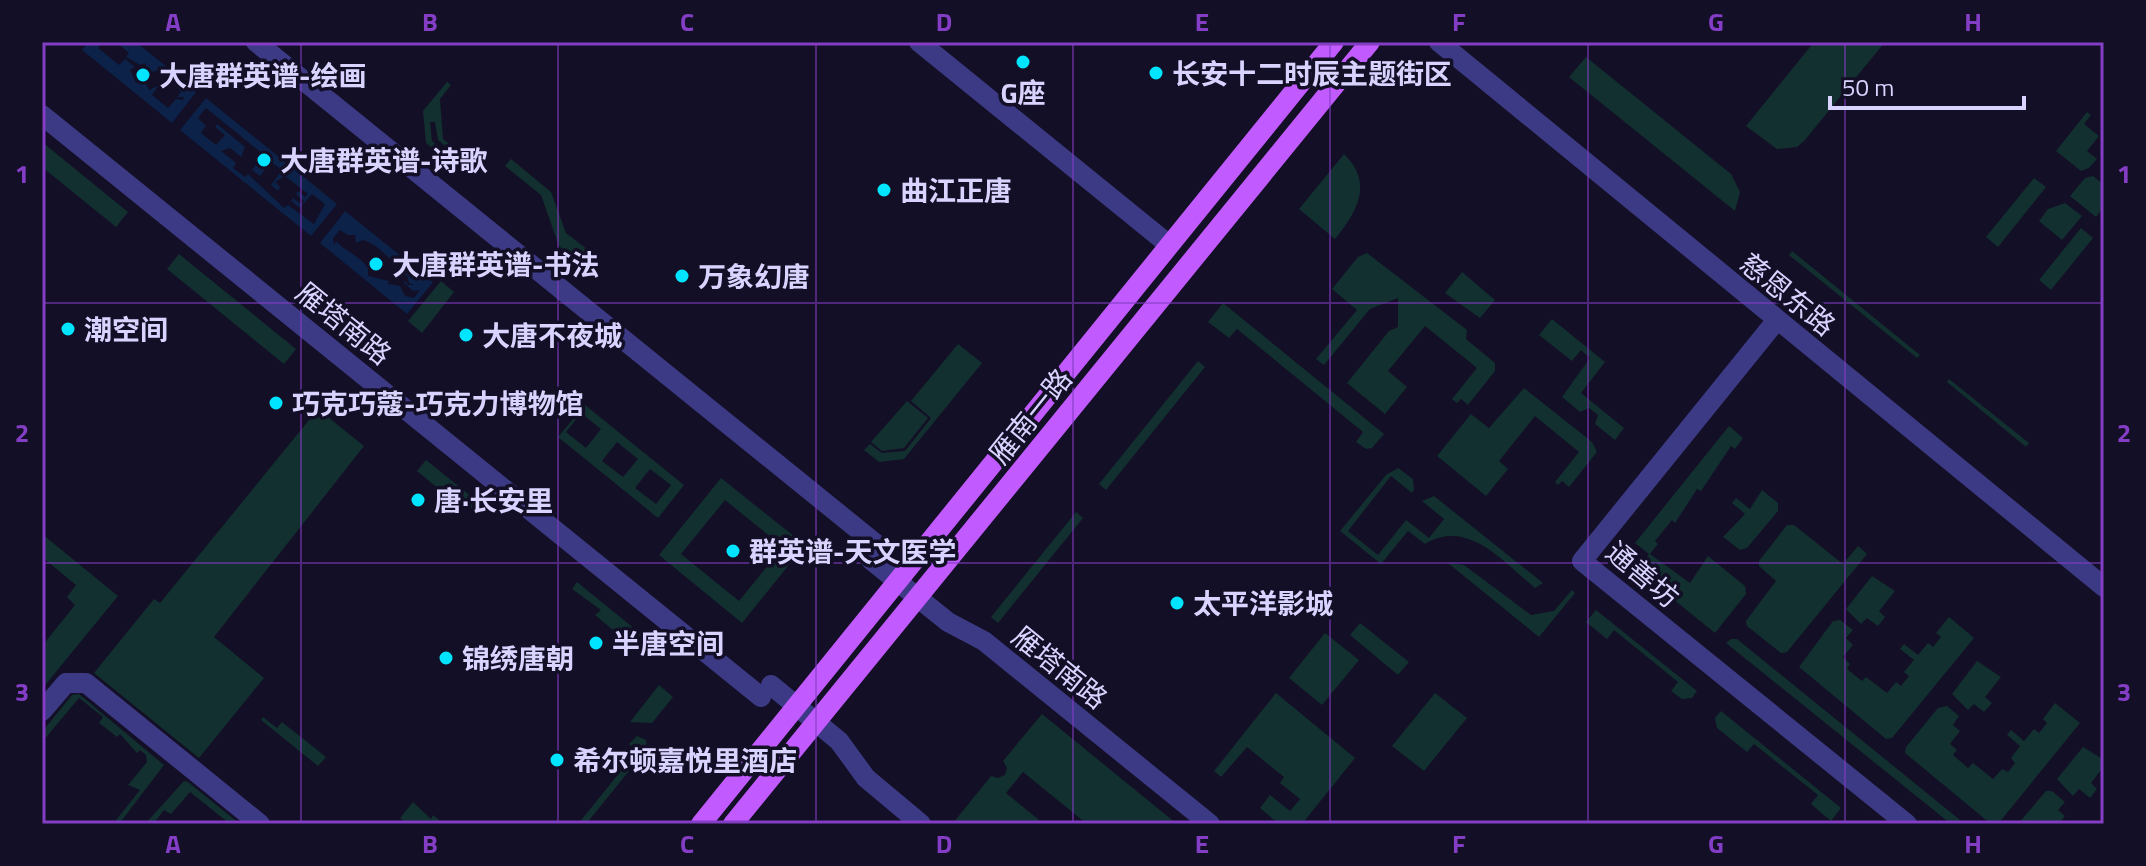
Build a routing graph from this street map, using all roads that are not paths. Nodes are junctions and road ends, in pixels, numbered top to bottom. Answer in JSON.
{"nodes":[{"id":1,"x":256,"y":42,"type":"edge"},
{"id":2,"x":919,"y":42,"type":"edge"},
{"id":3,"x":1334,"y":42,"type":"edge"},
{"id":4,"x":1370,"y":42,"type":"edge"},
{"id":5,"x":1439,"y":42,"type":"edge"},
{"id":6,"x":42,"y":115,"type":"edge"},
{"id":7,"x":1168,"y":244,"type":"junction"},
{"id":8,"x":1776,"y":321,"type":"junction"},
{"id":9,"x":898,"y":582,"type":"junction"},
{"id":10,"x":2104,"y":587,"type":"edge"},
{"id":11,"x":918,"y":598,"type":"junction"},
{"id":12,"x":797,"y":706,"type":"junction"},
{"id":13,"x":42,"y":711,"type":"edge"},
{"id":14,"x":816,"y":722,"type":"junction"},
{"id":15,"x":260,"y":824,"type":"edge"},
{"id":16,"x":701,"y":824,"type":"edge"},
{"id":17,"x":733,"y":824,"type":"edge"},
{"id":18,"x":921,"y":824,"type":"edge"},
{"id":19,"x":1210,"y":824,"type":"edge"},
{"id":20,"x":1907,"y":824,"type":"edge"}],
"edges":[{"from":1,"to":9,"type":"street","name":"雁塔南路"},
{"from":2,"to":7,"type":"street"},
{"from":3,"to":7,"type":"main road","name":"雁南一路"},
{"from":4,"to":11,"type":"main road","name":"雁南一路"},
{"from":5,"to":8,"type":"street","name":"慈恩东路"},
{"from":6,"to":12,"type":"street","name":"雁塔南路"},
{"from":7,"to":9,"type":"main road","name":"雁南一路"},
{"from":8,"to":10,"type":"street","name":"慈恩东路"},
{"from":8,"to":20,"type":"street","name":"通善坊"},
{"from":9,"to":11,"type":"street","name":"雁塔南路"},
{"from":9,"to":12,"type":"main road","name":"雁南一路"},
{"from":11,"to":14,"type":"main road","name":"雁南一路"},
{"from":11,"to":19,"type":"street","name":"雁塔南路"},
{"from":12,"to":14,"type":"street","name":"雁塔南路"},
{"from":12,"to":16,"type":"main road","name":"雁南一路"},
{"from":13,"to":15,"type":"street"},
{"from":14,"to":17,"type":"main road","name":"雁南一路"},
{"from":14,"to":18,"type":"street","name":"雁塔南路"}]}
